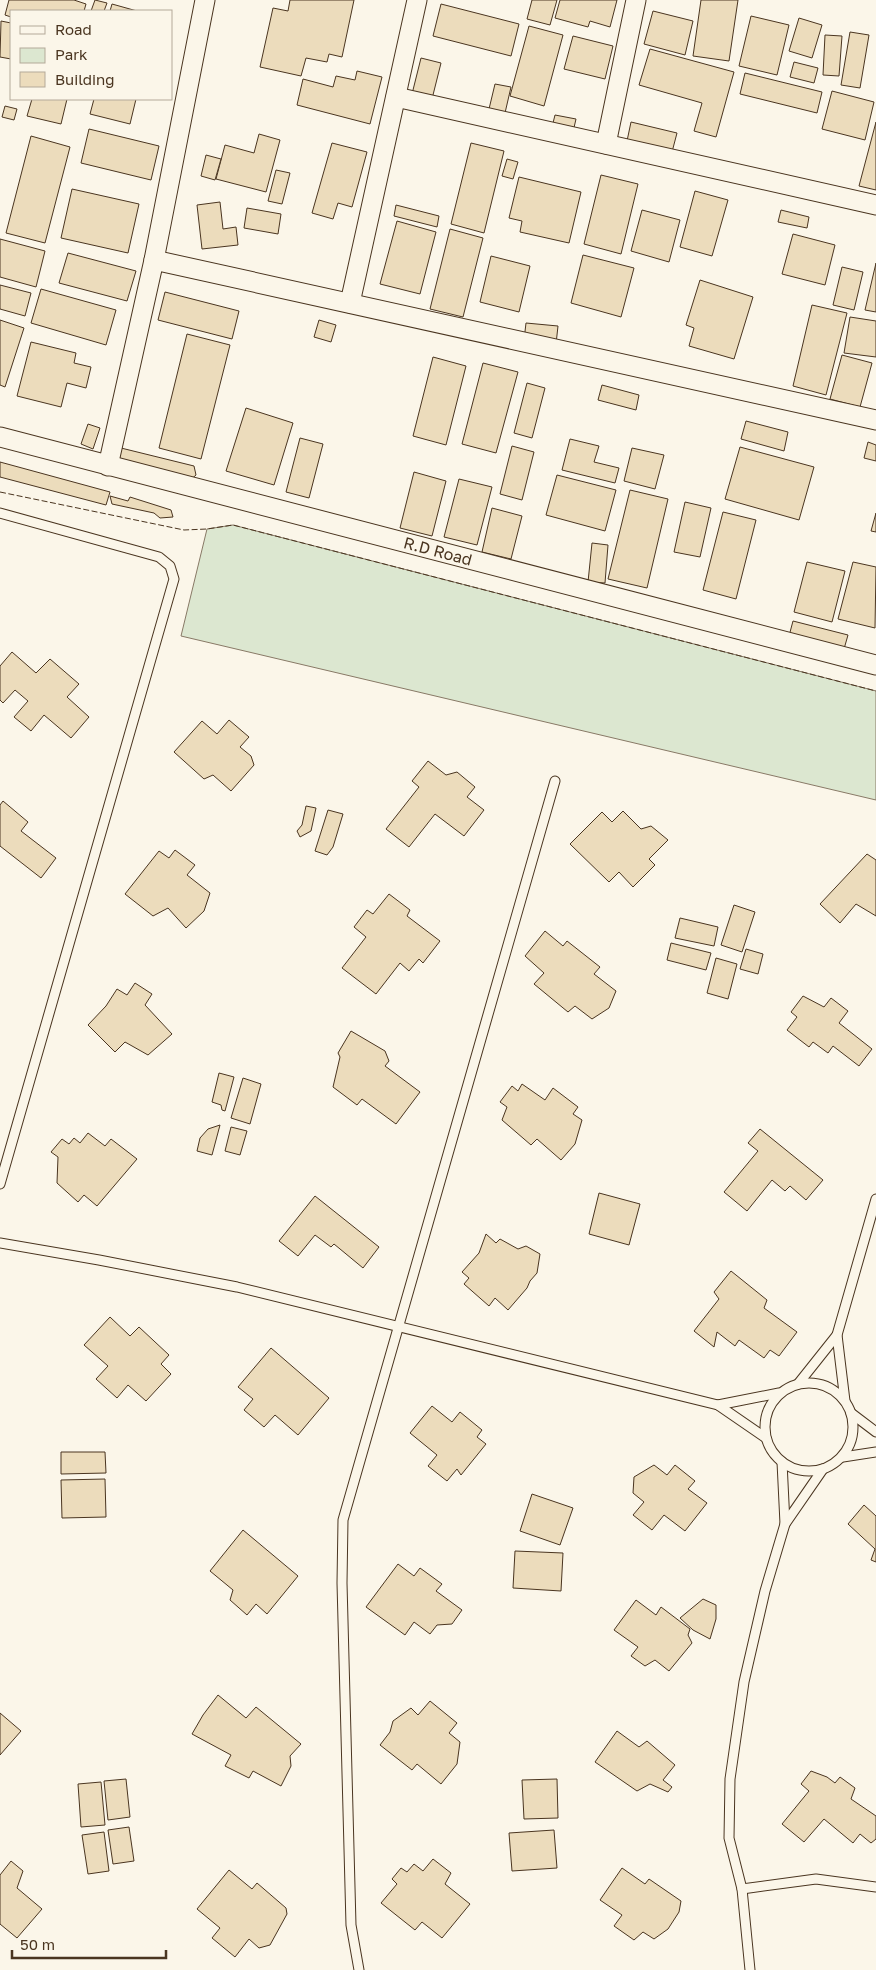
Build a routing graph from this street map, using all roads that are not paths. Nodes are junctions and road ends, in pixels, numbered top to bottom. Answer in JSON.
{"nodes":[{"id":1,"x":205,"y":0,"type":"edge"},
{"id":2,"x":417,"y":0,"type":"edge"},
{"id":3,"x":636,"y":0,"type":"edge"},
{"id":4,"x":396,"y":97,"type":"junction"},
{"id":5,"x":606,"y":144,"type":"junction"},
{"id":6,"x":876,"y":205,"type":"edge"},
{"id":7,"x":154,"y":260,"type":"junction"},
{"id":8,"x":350,"y":304,"type":"junction"},
{"id":9,"x":876,"y":420,"type":"edge"},
{"id":10,"x":0,"y":437,"type":"edge"},
{"id":11,"x":108,"y":466,"type":"junction"},
{"id":12,"x":0,"y":513,"type":"edge"},
{"id":13,"x":876,"y":665,"type":"edge"},
{"id":14,"x":555,"y":781,"type":"dead end"},
{"id":15,"x":0,"y":1184,"type":"edge"},
{"id":16,"x":876,"y":1199,"type":"edge"},
{"id":17,"x":0,"y":1243,"type":"edge"},
{"id":18,"x":400,"y":1328,"type":"junction"},
{"id":19,"x":837,"y":1336,"type":"junction"},
{"id":20,"x":798,"y":1384,"type":"junction"},
{"id":21,"x":778,"y":1393,"type":"junction"},
{"id":22,"x":845,"y":1401,"type":"junction"},
{"id":23,"x":718,"y":1405,"type":"junction"},
{"id":24,"x":851,"y":1413,"type":"junction"},
{"id":25,"x":876,"y":1432,"type":"edge"},
{"id":26,"x":766,"y":1438,"type":"junction"},
{"id":27,"x":876,"y":1452,"type":"edge"},
{"id":28,"x":843,"y":1457,"type":"junction"},
{"id":29,"x":782,"y":1462,"type":"junction"},
{"id":30,"x":824,"y":1468,"type":"junction"},
{"id":31,"x":785,"y":1524,"type":"junction"},
{"id":32,"x":876,"y":1887,"type":"edge"},
{"id":33,"x":742,"y":1889,"type":"junction"},
{"id":34,"x":360,"y":1970,"type":"edge"},
{"id":35,"x":750,"y":1970,"type":"edge"}],
"edges":[{"from":1,"to":7,"type":"street"},
{"from":2,"to":4,"type":"street"},
{"from":3,"to":5,"type":"street"},
{"from":4,"to":5,"type":"street"},
{"from":4,"to":8,"type":"street"},
{"from":5,"to":6,"type":"street"},
{"from":7,"to":8,"type":"street"},
{"from":7,"to":11,"type":"street"},
{"from":8,"to":9,"type":"street"},
{"from":10,"to":11,"type":"street","name":"R.D Road"},
{"from":11,"to":13,"type":"street","name":"R.D Road"},
{"from":12,"to":15,"type":"lane"},
{"from":14,"to":18,"type":"lane"},
{"from":16,"to":19,"type":"lane"},
{"from":17,"to":18,"type":"lane"},
{"from":18,"to":23,"type":"lane"},
{"from":18,"to":34,"type":"lane"},
{"from":19,"to":20,"type":"lane"},
{"from":19,"to":22,"type":"lane"},
{"from":20,"to":21,"type":"lane"},
{"from":20,"to":22,"type":"lane"},
{"from":21,"to":23,"type":"lane"},
{"from":21,"to":26,"type":"lane"},
{"from":22,"to":24,"type":"lane"},
{"from":23,"to":26,"type":"lane"},
{"from":24,"to":25,"type":"lane"},
{"from":24,"to":28,"type":"lane"},
{"from":26,"to":29,"type":"lane"},
{"from":27,"to":28,"type":"lane"},
{"from":28,"to":30,"type":"lane"},
{"from":29,"to":30,"type":"lane"},
{"from":29,"to":31,"type":"lane"},
{"from":30,"to":31,"type":"lane"},
{"from":31,"to":33,"type":"lane"},
{"from":32,"to":33,"type":"lane"},
{"from":33,"to":35,"type":"lane"}]}
